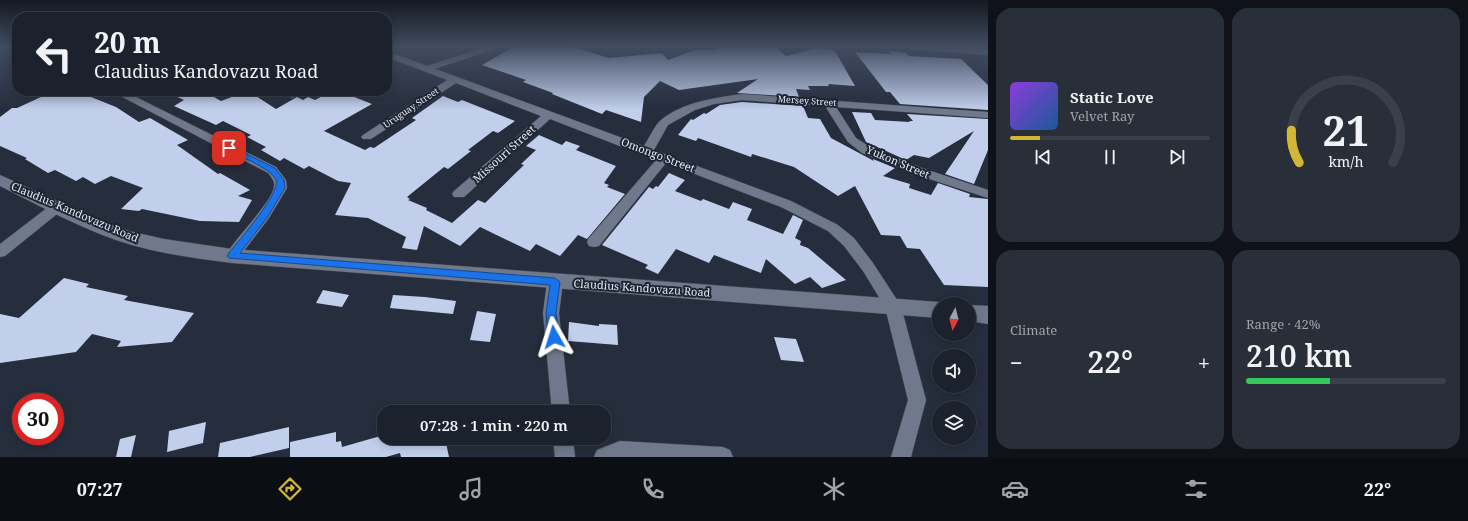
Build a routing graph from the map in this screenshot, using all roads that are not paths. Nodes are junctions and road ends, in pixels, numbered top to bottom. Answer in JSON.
{"nodes":[{"id":1,"x":422,"y":67,"type":"edge"},
{"id":2,"x":431,"y":67,"type":"edge"},
{"id":3,"x":426,"y":69,"type":"junction"},
{"id":4,"x":454,"y":80,"type":"junction"},
{"id":5,"x":126,"y":96,"type":"edge"},
{"id":6,"x":828,"y":102,"type":"junction"},
{"id":7,"x":549,"y":114,"type":"junction"},
{"id":8,"x":988,"y":115,"type":"edge"},
{"id":9,"x":367,"y":137,"type":"dead end"},
{"id":10,"x":647,"y":151,"type":"junction"},
{"id":11,"x":664,"y":158,"type":"junction"},
{"id":12,"x":0,"y":180,"type":"edge"},
{"id":13,"x":459,"y":194,"type":"dead end"},
{"id":14,"x":988,"y":194,"type":"edge"},
{"id":15,"x":57,"y":207,"type":"junction"},
{"id":16,"x":594,"y":242,"type":"dead end"},
{"id":17,"x":0,"y":252,"type":"edge"},
{"id":18,"x":232,"y":256,"type":"junction"},
{"id":19,"x":555,"y":282,"type":"junction"},
{"id":20,"x":892,"y":306,"type":"junction"},
{"id":21,"x":932,"y":309,"type":"edge"},
{"id":22,"x":976,"y":313,"type":"edge"},
{"id":23,"x":988,"y":314,"type":"edge"},
{"id":24,"x":560,"y":405,"type":"edge"},
{"id":25,"x":564,"y":445,"type":"edge"},
{"id":26,"x":565,"y":457,"type":"edge"},
{"id":27,"x":604,"y":457,"type":"edge"},
{"id":28,"x":724,"y":457,"type":"edge"},
{"id":29,"x":901,"y":457,"type":"edge"}],
"edges":[{"from":1,"to":3,"type":"street","name":"Omongo Street"},
{"from":2,"to":3,"type":"lane"},
{"from":3,"to":4,"type":"street","name":"Omongo Street"},
{"from":4,"to":7,"type":"street","name":"Omongo Street"},
{"from":4,"to":9,"type":"street","name":"Uruguay Street"},
{"from":5,"to":18,"type":"street"},
{"from":6,"to":8,"type":"street","name":"Mersey Street"},
{"from":6,"to":10,"type":"street","name":"Mersey Street"},
{"from":6,"to":14,"type":"street","name":"Yukon Street"},
{"from":7,"to":10,"type":"street","name":"Omongo Street"},
{"from":7,"to":13,"type":"street","name":"Missouri Street"},
{"from":10,"to":11,"type":"street","name":"Omongo Street"},
{"from":11,"to":16,"type":"street"},
{"from":11,"to":20,"type":"street","name":"Omongo Street"},
{"from":12,"to":15,"type":"street","name":"Claudius Kandovazu Road"},
{"from":15,"to":17,"type":"street"},
{"from":15,"to":18,"type":"street","name":"Claudius Kandovazu Road"},
{"from":18,"to":19,"type":"street","name":"Claudius Kandovazu Road"},
{"from":19,"to":20,"type":"street","name":"Claudius Kandovazu Road"},
{"from":19,"to":24,"type":"street"},
{"from":20,"to":21,"type":"street","name":"Claudius Kandovazu Road"},
{"from":20,"to":29,"type":"street","name":"Omongo Street"},
{"from":22,"to":23,"type":"street"},
{"from":25,"to":26,"type":"street"},
{"from":27,"to":28,"type":"street"}]}
